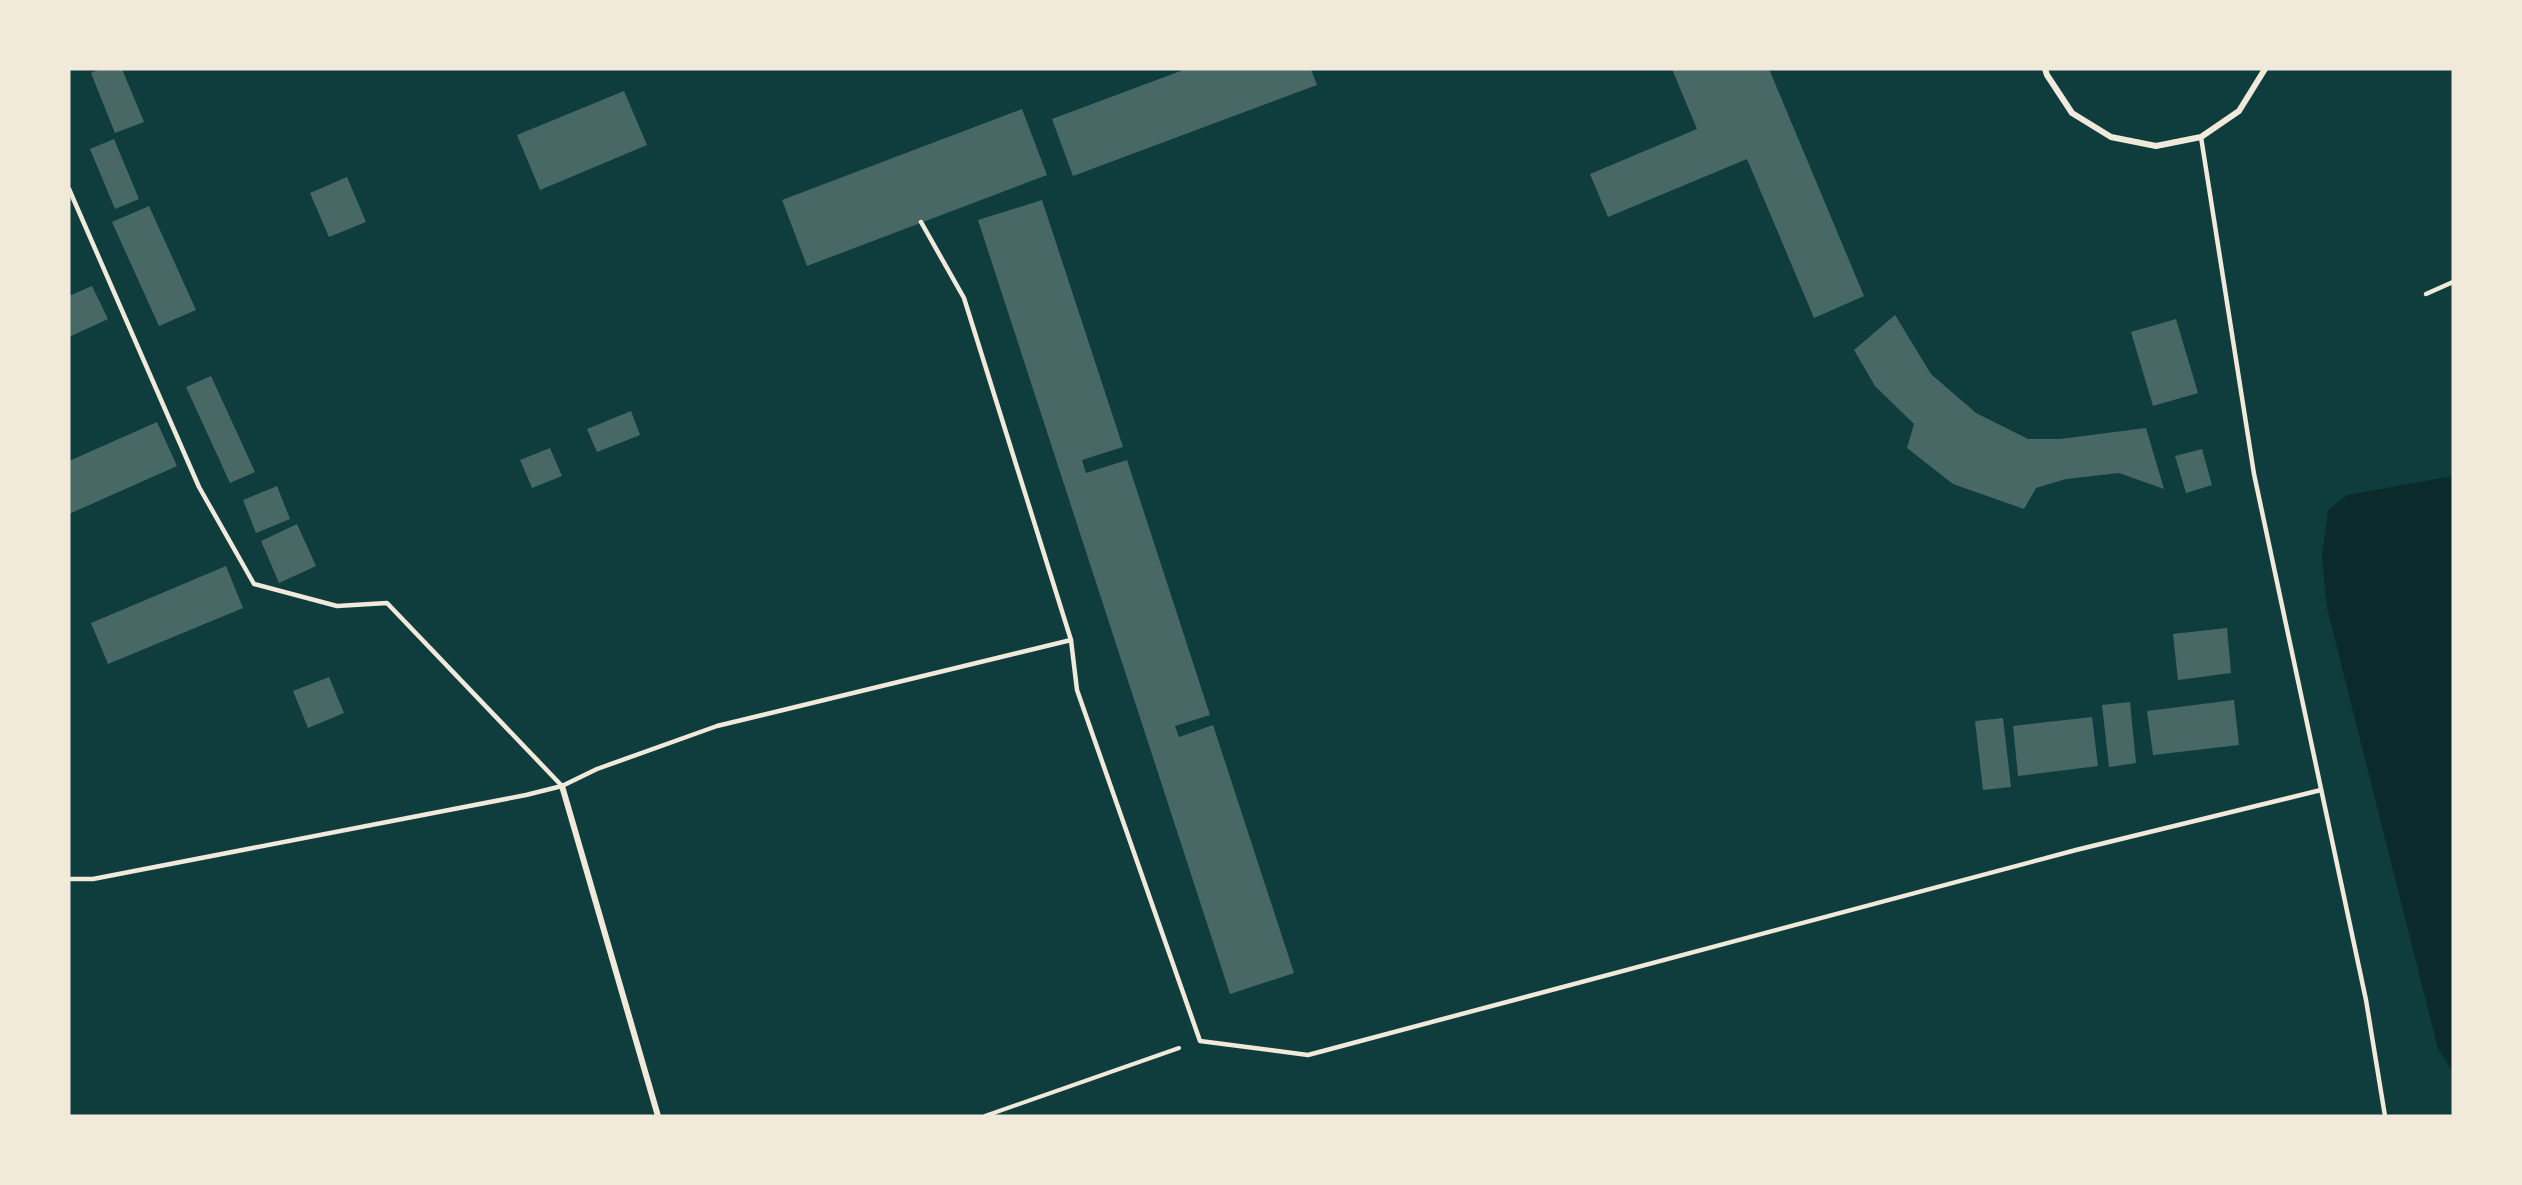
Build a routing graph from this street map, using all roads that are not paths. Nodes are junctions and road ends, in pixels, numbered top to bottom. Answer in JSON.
{"nodes":[{"id":1,"x":2045,"y":69,"type":"edge"},
{"id":2,"x":2265,"y":69,"type":"edge"},
{"id":3,"x":2201,"y":137,"type":"junction"},
{"id":4,"x":69,"y":189,"type":"edge"},
{"id":5,"x":921,"y":222,"type":"dead end"},
{"id":6,"x":2453,"y":282,"type":"edge"},
{"id":7,"x":2426,"y":294,"type":"dead end"},
{"id":8,"x":1071,"y":640,"type":"junction"},
{"id":9,"x":562,"y":786,"type":"junction"},
{"id":10,"x":2321,"y":790,"type":"junction"},
{"id":11,"x":69,"y":879,"type":"edge"},
{"id":12,"x":658,"y":1116,"type":"edge"},
{"id":13,"x":2385,"y":1116,"type":"edge"}],
"edges":[{"from":1,"to":3,"type":"street"},
{"from":2,"to":3,"type":"street"},
{"from":3,"to":10,"type":"lane"},
{"from":4,"to":9,"type":"lane"},
{"from":5,"to":8,"type":"lane"},
{"from":6,"to":7,"type":"lane"},
{"from":8,"to":9,"type":"lane"},
{"from":8,"to":10,"type":"lane"},
{"from":9,"to":11,"type":"lane"},
{"from":9,"to":12,"type":"street"},
{"from":10,"to":13,"type":"lane"}]}
